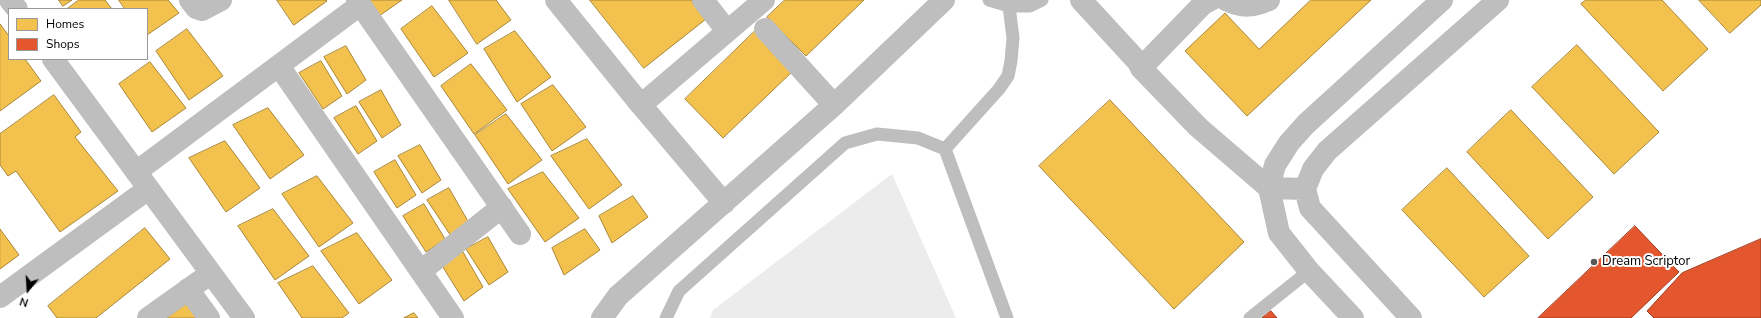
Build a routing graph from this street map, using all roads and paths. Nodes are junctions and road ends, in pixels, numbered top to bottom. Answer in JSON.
{"nodes":[{"id":1,"x":190,"y":0,"type":"edge"},
{"id":2,"x":221,"y":0,"type":"edge"},
{"id":3,"x":556,"y":0,"type":"edge"},
{"id":4,"x":703,"y":0,"type":"edge"},
{"id":5,"x":764,"y":0,"type":"edge"},
{"id":6,"x":944,"y":0,"type":"edge"},
{"id":7,"x":989,"y":0,"type":"edge"},
{"id":8,"x":1042,"y":0,"type":"edge"},
{"id":9,"x":1080,"y":0,"type":"edge"},
{"id":10,"x":1211,"y":0,"type":"edge"},
{"id":11,"x":1226,"y":0,"type":"edge"},
{"id":12,"x":1269,"y":0,"type":"edge"},
{"id":13,"x":1442,"y":0,"type":"edge"},
{"id":14,"x":1498,"y":0,"type":"edge"},
{"id":15,"x":359,"y":2,"type":"edge"},
{"id":16,"x":1009,"y":6,"type":"junction"},
{"id":17,"x":765,"y":29,"type":"dead end"},
{"id":18,"x":728,"y":31,"type":"junction"},
{"id":19,"x":54,"y":60,"type":"edge"},
{"id":20,"x":279,"y":66,"type":"junction"},
{"id":21,"x":1141,"y":68,"type":"junction"},
{"id":22,"x":641,"y":105,"type":"junction"},
{"id":23,"x":834,"y":105,"type":"junction"},
{"id":24,"x":945,"y":149,"type":"junction"},
{"id":25,"x":142,"y":180,"type":"junction"},
{"id":26,"x":1269,"y":188,"type":"junction"},
{"id":27,"x":1305,"y":189,"type":"junction"},
{"id":28,"x":724,"y":203,"type":"junction"},
{"id":29,"x":502,"y":207,"type":"junction"},
{"id":30,"x":520,"y":234,"type":"dead end"},
{"id":31,"x":421,"y":271,"type":"junction"},
{"id":32,"x":1309,"y":271,"type":"junction"},
{"id":33,"x":210,"y":274,"type":"junction"},
{"id":34,"x":188,"y":289,"type":"junction"},
{"id":35,"x":0,"y":296,"type":"edge"},
{"id":36,"x":148,"y":318,"type":"edge"},
{"id":37,"x":209,"y":318,"type":"edge"},
{"id":38,"x":244,"y":318,"type":"edge"},
{"id":39,"x":453,"y":318,"type":"edge"},
{"id":40,"x":602,"y":318,"type":"edge"},
{"id":41,"x":666,"y":318,"type":"edge"},
{"id":42,"x":1007,"y":318,"type":"edge"},
{"id":43,"x":1250,"y":318,"type":"edge"},
{"id":44,"x":1353,"y":318,"type":"edge"},
{"id":45,"x":1411,"y":318,"type":"edge"}],
"edges":[{"from":1,"to":2,"type":"street"},
{"from":3,"to":22,"type":"street"},
{"from":4,"to":18,"type":"street"},
{"from":5,"to":18,"type":"street"},
{"from":6,"to":23,"type":"street"},
{"from":7,"to":16,"type":"lane"},
{"from":8,"to":16,"type":"lane"},
{"from":9,"to":21,"type":"street"},
{"from":10,"to":21,"type":"street"},
{"from":11,"to":12,"type":"street"},
{"from":13,"to":26,"type":"street"},
{"from":14,"to":27,"type":"street"},
{"from":15,"to":20,"type":"street"},
{"from":15,"to":29,"type":"street"},
{"from":16,"to":24,"type":"lane"},
{"from":17,"to":23,"type":"street"},
{"from":18,"to":22,"type":"street"},
{"from":19,"to":25,"type":"street"},
{"from":20,"to":25,"type":"street"},
{"from":20,"to":31,"type":"street"},
{"from":21,"to":26,"type":"street"},
{"from":22,"to":28,"type":"street"},
{"from":23,"to":28,"type":"street"},
{"from":24,"to":41,"type":"lane"},
{"from":24,"to":42,"type":"lane"},
{"from":25,"to":33,"type":"street"},
{"from":25,"to":35,"type":"street"},
{"from":26,"to":27,"type":"street"},
{"from":26,"to":32,"type":"street"},
{"from":27,"to":45,"type":"street"},
{"from":28,"to":40,"type":"street"},
{"from":29,"to":30,"type":"street"},
{"from":29,"to":31,"type":"street"},
{"from":31,"to":39,"type":"street"},
{"from":32,"to":43,"type":"lane"},
{"from":32,"to":44,"type":"street"},
{"from":33,"to":34,"type":"street"},
{"from":33,"to":38,"type":"street"},
{"from":34,"to":36,"type":"street"},
{"from":34,"to":37,"type":"street"}]}
